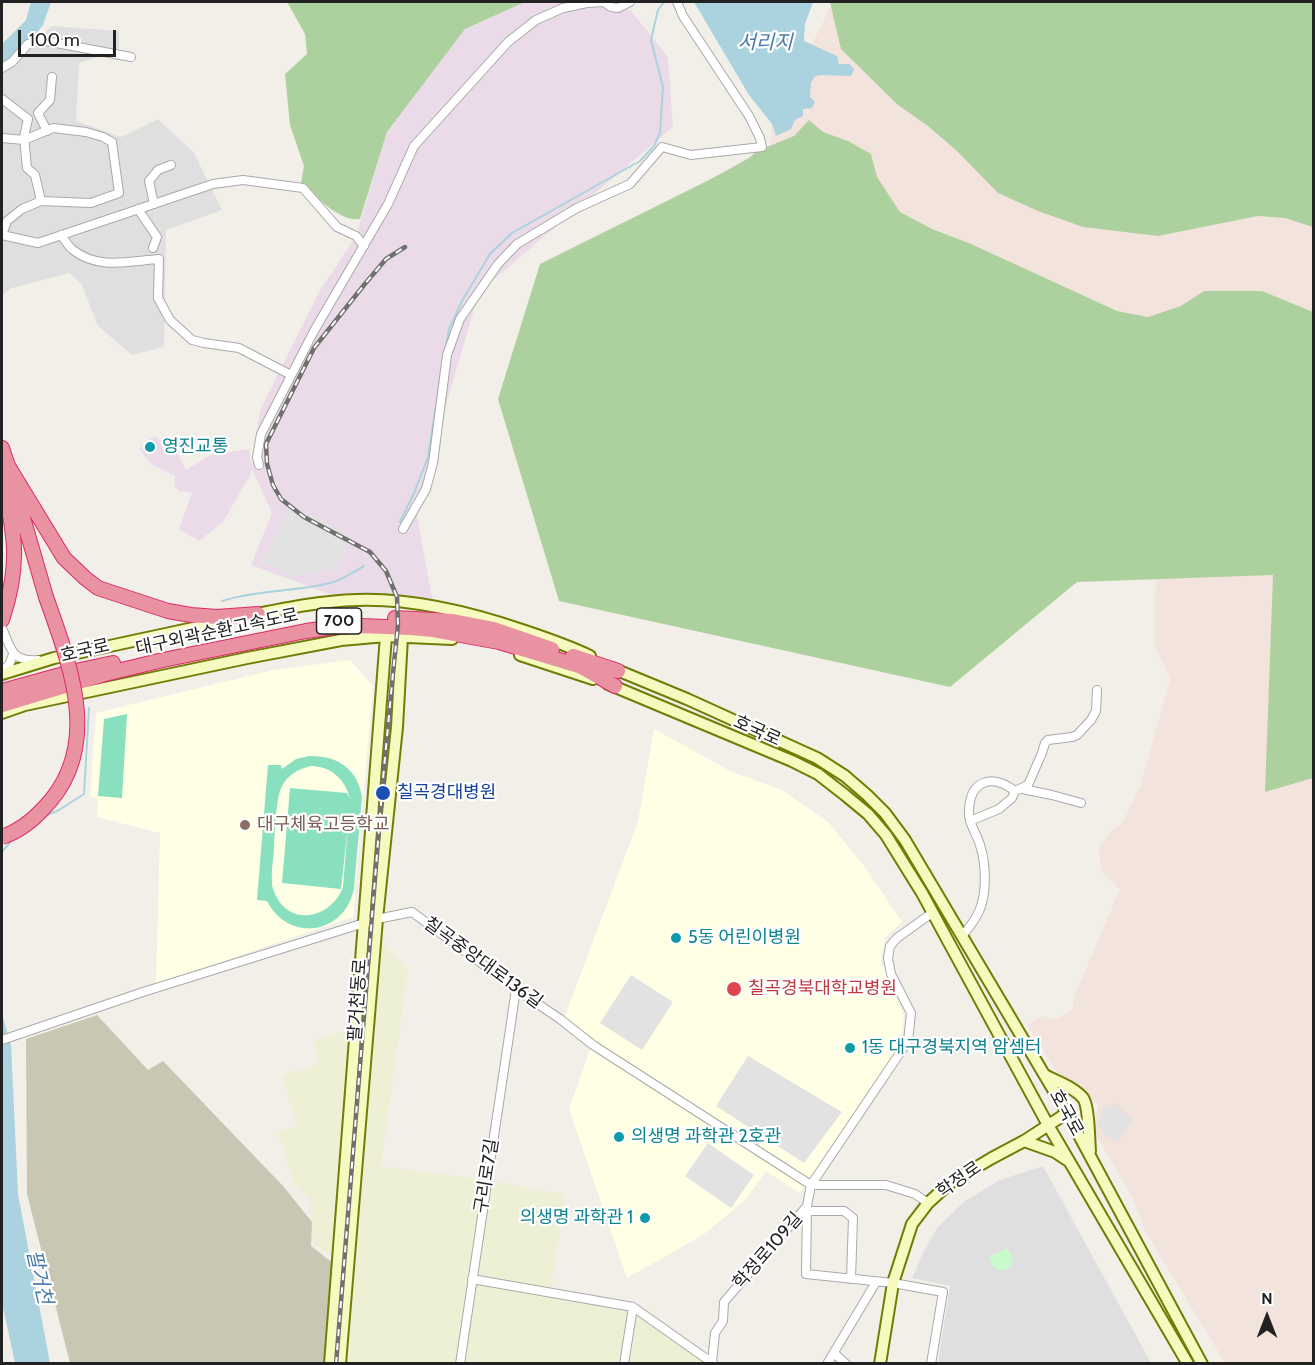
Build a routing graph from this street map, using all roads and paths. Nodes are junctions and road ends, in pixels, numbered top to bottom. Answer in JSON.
{"nodes":[{"id":1,"x":630,"y":2,"type":"edge"},
{"id":2,"x":677,"y":2,"type":"edge"},
{"id":3,"x":131,"y":57,"type":"dead end"},
{"id":4,"x":2,"y":68,"type":"edge"},
{"id":5,"x":52,"y":77,"type":"dead end"},
{"id":6,"x":2,"y":99,"type":"edge"},
{"id":7,"x":47,"y":132,"type":"junction"},
{"id":8,"x":2,"y":138,"type":"edge"},
{"id":9,"x":24,"y":140,"type":"junction"},
{"id":10,"x":171,"y":165,"type":"dead end"},
{"id":11,"x":41,"y":201,"type":"junction"},
{"id":12,"x":154,"y":204,"type":"junction"},
{"id":13,"x":138,"y":210,"type":"junction"},
{"id":14,"x":2,"y":235,"type":"edge"},
{"id":15,"x":61,"y":235,"type":"junction"},
{"id":16,"x":364,"y":246,"type":"junction"},
{"id":17,"x":153,"y":249,"type":"dead end"},
{"id":18,"x":291,"y":375,"type":"junction"},
{"id":19,"x":2,"y":448,"type":"edge"},
{"id":20,"x":259,"y":465,"type":"dead end"},
{"id":21,"x":4,"y":472,"type":"edge"},
{"id":22,"x":403,"y":529,"type":"dead end"},
{"id":23,"x":44,"y":597,"type":"junction"},
{"id":24,"x":258,"y":614,"type":"junction"},
{"id":25,"x":2,"y":620,"type":"edge"},
{"id":26,"x":2,"y":628,"type":"edge"},
{"id":27,"x":386,"y":636,"type":"junction"},
{"id":28,"x":402,"y":637,"type":"junction"},
{"id":29,"x":13,"y":654,"type":"junction"},
{"id":30,"x":54,"y":658,"type":"junction"},
{"id":31,"x":618,"y":670,"type":"junction"},
{"id":32,"x":2,"y":673,"type":"edge"},
{"id":33,"x":58,"y":681,"type":"junction"},
{"id":34,"x":615,"y":686,"type":"junction"},
{"id":35,"x":1097,"y":690,"type":"dead end"},
{"id":36,"x":2,"y":691,"type":"edge"},
{"id":37,"x":2,"y":705,"type":"edge"},
{"id":38,"x":2,"y":713,"type":"edge"},
{"id":39,"x":1019,"y":790,"type":"junction"},
{"id":40,"x":1081,"y":803,"type":"dead end"},
{"id":41,"x":970,"y":821,"type":"junction"},
{"id":42,"x":2,"y":828,"type":"edge"},
{"id":43,"x":2,"y":837,"type":"edge"},
{"id":44,"x":932,"y":913,"type":"junction"},
{"id":45,"x":377,"y":919,"type":"junction"},
{"id":46,"x":363,"y":924,"type":"junction"},
{"id":47,"x":962,"y":936,"type":"junction"},
{"id":48,"x":516,"y":989,"type":"junction"},
{"id":49,"x":2,"y":1040,"type":"edge"},
{"id":50,"x":1045,"y":1075,"type":"junction"},
{"id":51,"x":1067,"y":1113,"type":"junction"},
{"id":52,"x":1048,"y":1125,"type":"junction"},
{"id":53,"x":1024,"y":1141,"type":"junction"},
{"id":54,"x":1090,"y":1156,"type":"junction"},
{"id":55,"x":1074,"y":1170,"type":"junction"},
{"id":56,"x":811,"y":1185,"type":"junction"},
{"id":57,"x":928,"y":1203,"type":"junction"},
{"id":58,"x":806,"y":1208,"type":"junction"},
{"id":59,"x":471,"y":1279,"type":"junction"},
{"id":60,"x":851,"y":1279,"type":"junction"},
{"id":61,"x":876,"y":1282,"type":"junction"},
{"id":62,"x":893,"y":1283,"type":"junction"},
{"id":63,"x":633,"y":1307,"type":"junction"},
{"id":64,"x":834,"y":1353,"type":"junction"},
{"id":65,"x":713,"y":1363,"type":"edge"},
{"id":66,"x":330,"y":1364,"type":"edge"},
{"id":67,"x":340,"y":1364,"type":"edge"},
{"id":68,"x":460,"y":1364,"type":"edge"},
{"id":69,"x":624,"y":1364,"type":"edge"},
{"id":70,"x":827,"y":1364,"type":"edge"},
{"id":71,"x":846,"y":1364,"type":"edge"},
{"id":72,"x":880,"y":1364,"type":"edge"},
{"id":73,"x":931,"y":1364,"type":"edge"},
{"id":74,"x":1188,"y":1364,"type":"edge"},
{"id":75,"x":1202,"y":1364,"type":"edge"}],
"edges":[{"from":1,"to":16,"type":"street"},
{"from":2,"to":22,"type":"street"},
{"from":3,"to":4,"type":"street"},
{"from":5,"to":7,"type":"street"},
{"from":6,"to":9,"type":"street"},
{"from":7,"to":9,"type":"street"},
{"from":7,"to":11,"type":"street"},
{"from":8,"to":9,"type":"street"},
{"from":9,"to":11,"type":"street"},
{"from":10,"to":12,"type":"street"},
{"from":11,"to":14,"type":"street"},
{"from":12,"to":13,"type":"street"},
{"from":12,"to":16,"type":"street"},
{"from":13,"to":15,"type":"street"},
{"from":13,"to":17,"type":"street"},
{"from":14,"to":15,"type":"street"},
{"from":15,"to":18,"type":"street"},
{"from":16,"to":18,"type":"street"},
{"from":18,"to":20,"type":"street"},
{"from":19,"to":21,"type":"highway"},
{"from":21,"to":23,"type":"highway"},
{"from":21,"to":24,"type":"highway"},
{"from":21,"to":25,"type":"highway"},
{"from":23,"to":42,"type":"highway","bridge":true},
{"from":23,"to":43,"type":"highway","bridge":true},
{"from":24,"to":30,"type":"main road","name":"호국로"},
{"from":24,"to":31,"type":"main road","name":"호국로"},
{"from":26,"to":29,"type":"street"},
{"from":27,"to":28,"type":"main road","name":"호국로"},
{"from":27,"to":38,"type":"main road","name":"호국로"},
{"from":27,"to":46,"type":"main road","name":"팔거천동로"},
{"from":28,"to":34,"type":"main road","name":"호국로"},
{"from":28,"to":45,"type":"main road","name":"팔거천동로"},
{"from":29,"to":30,"type":"street"},
{"from":29,"to":32,"type":"street"},
{"from":30,"to":32,"type":"main road","name":"호국로"},
{"from":31,"to":33,"type":"highway","name":"대구외곽순환고속도로","number":"700"},
{"from":31,"to":47,"type":"main road","name":"호국로"},
{"from":33,"to":34,"type":"highway","name":"대구외곽순환고속도로","number":"700"},
{"from":33,"to":36,"type":"highway","name":"대구외곽순환고속도로","number":"700"},
{"from":33,"to":37,"type":"highway","name":"대구외곽순환고속도로","number":"700"},
{"from":34,"to":44,"type":"main road","name":"호국로"},
{"from":35,"to":39,"type":"street"},
{"from":39,"to":40,"type":"street"},
{"from":39,"to":41,"type":"street"},
{"from":39,"to":41,"type":"street"},
{"from":41,"to":47,"type":"street"},
{"from":44,"to":52,"type":"main road","name":"호국로"},
{"from":44,"to":56,"type":"street"},
{"from":45,"to":46,"type":"street","name":"칠곡중앙대로136길"},
{"from":45,"to":48,"type":"street","name":"칠곡중앙대로136길"},
{"from":45,"to":67,"type":"main road","name":"팔거천동로"},
{"from":46,"to":49,"type":"street","name":"칠곡중앙대로136길"},
{"from":46,"to":66,"type":"main road","name":"팔거천동로"},
{"from":47,"to":50,"type":"main road","name":"호국로"},
{"from":48,"to":56,"type":"street","name":"칠곡중앙대로136길"},
{"from":48,"to":59,"type":"street","name":"구리로7길"},
{"from":50,"to":51,"type":"main road","name":"호국로"},
{"from":50,"to":54,"type":"main road"},
{"from":51,"to":52,"type":"main road","name":"학정로"},
{"from":51,"to":54,"type":"main road","name":"호국로"},
{"from":52,"to":53,"type":"main road","name":"학정로"},
{"from":52,"to":55,"type":"main road","name":"호국로"},
{"from":53,"to":55,"type":"main road"},
{"from":53,"to":57,"type":"main road","name":"학정로"},
{"from":54,"to":75,"type":"main road","name":"호국로"},
{"from":55,"to":74,"type":"main road","name":"호국로"},
{"from":56,"to":57,"type":"street"},
{"from":56,"to":58,"type":"street"},
{"from":57,"to":62,"type":"main road","name":"학정로"},
{"from":58,"to":60,"type":"street"},
{"from":58,"to":60,"type":"street"},
{"from":58,"to":65,"type":"street","name":"학정로109길"},
{"from":59,"to":63,"type":"street"},
{"from":59,"to":68,"type":"street","name":"구리로7길"},
{"from":60,"to":61,"type":"street"},
{"from":61,"to":62,"type":"street"},
{"from":61,"to":64,"type":"street"},
{"from":62,"to":72,"type":"main road","name":"학정로"},
{"from":62,"to":73,"type":"street"},
{"from":63,"to":65,"type":"street"},
{"from":63,"to":69,"type":"street"},
{"from":64,"to":70,"type":"street"},
{"from":64,"to":71,"type":"street"}]}
